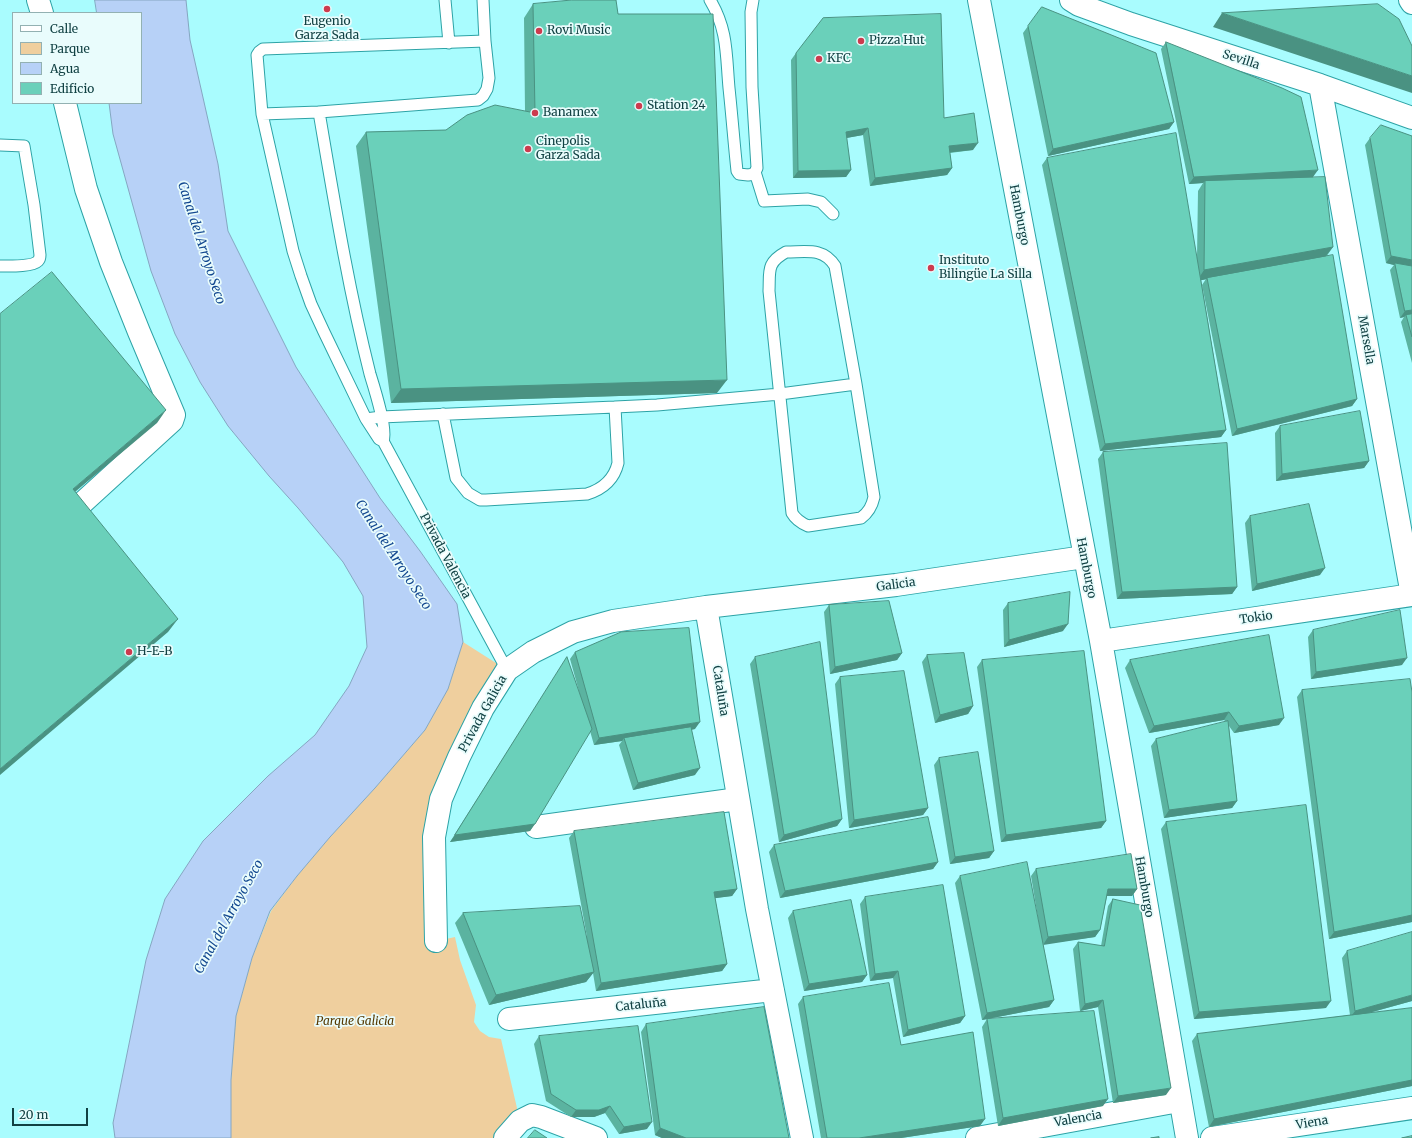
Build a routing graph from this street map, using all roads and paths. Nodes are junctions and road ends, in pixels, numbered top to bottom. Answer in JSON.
{"nodes":[{"id":1,"x":38,"y":0,"type":"edge"},
{"id":2,"x":445,"y":0,"type":"edge"},
{"id":3,"x":484,"y":0,"type":"edge"},
{"id":4,"x":710,"y":0,"type":"edge"},
{"id":5,"x":753,"y":0,"type":"edge"},
{"id":6,"x":979,"y":0,"type":"edge"},
{"id":7,"x":1071,"y":0,"type":"edge"},
{"id":8,"x":1410,"y":0,"type":"edge"},
{"id":9,"x":1412,"y":3,"type":"edge"},
{"id":10,"x":42,"y":12,"type":"edge"},
{"id":11,"x":485,"y":41,"type":"junction"},
{"id":12,"x":449,"y":42,"type":"junction"},
{"id":13,"x":1320,"y":85,"type":"junction"},
{"id":14,"x":65,"y":104,"type":"edge"},
{"id":15,"x":319,"y":112,"type":"junction"},
{"id":16,"x":262,"y":114,"type":"junction"},
{"id":17,"x":1412,"y":118,"type":"edge"},
{"id":18,"x":0,"y":146,"type":"edge"},
{"id":19,"x":755,"y":172,"type":"junction"},
{"id":20,"x":833,"y":214,"type":"dead end"},
{"id":21,"x":0,"y":266,"type":"edge"},
{"id":22,"x":856,"y":384,"type":"junction"},
{"id":23,"x":780,"y":394,"type":"junction"},
{"id":24,"x":615,"y":407,"type":"junction"},
{"id":25,"x":444,"y":414,"type":"junction"},
{"id":26,"x":381,"y":417,"type":"junction"},
{"id":27,"x":366,"y":419,"type":"junction"},
{"id":28,"x":383,"y":441,"type":"junction"},
{"id":29,"x":80,"y":505,"type":"edge"},
{"id":30,"x":1084,"y":557,"type":"junction"},
{"id":31,"x":1412,"y":595,"type":"edge"},
{"id":32,"x":706,"y":607,"type":"junction"},
{"id":33,"x":1101,"y":641,"type":"junction"},
{"id":34,"x":507,"y":670,"type":"junction"},
{"id":35,"x":738,"y":799,"type":"junction"},
{"id":36,"x":536,"y":827,"type":"edge"},
{"id":37,"x":436,"y":941,"type":"dead end"},
{"id":38,"x":773,"y":990,"type":"junction"},
{"id":39,"x":509,"y":1019,"type":"dead end"},
{"id":40,"x":1179,"y":1101,"type":"junction"},
{"id":41,"x":1412,"y":1108,"type":"edge"},
{"id":42,"x":1045,"y":1132,"type":"edge"},
{"id":43,"x":505,"y":1138,"type":"edge"},
{"id":44,"x":596,"y":1138,"type":"edge"},
{"id":45,"x":802,"y":1138,"type":"edge"},
{"id":46,"x":977,"y":1138,"type":"edge"},
{"id":47,"x":1187,"y":1138,"type":"edge"},
{"id":48,"x":1212,"y":1138,"type":"edge"}],
"edges":[{"from":1,"to":10,"type":"street"},
{"from":2,"to":12,"type":"lane"},
{"from":3,"to":11,"type":"lane"},
{"from":4,"to":19,"type":"lane"},
{"from":5,"to":19,"type":"lane"},
{"from":6,"to":30,"type":"street","name":"Hamburgo"},
{"from":7,"to":13,"type":"street","name":"Sevilla"},
{"from":8,"to":9,"type":"street"},
{"from":11,"to":12,"type":"lane"},
{"from":11,"to":15,"type":"lane"},
{"from":12,"to":16,"type":"lane"},
{"from":13,"to":17,"type":"street","name":"Sevilla"},
{"from":13,"to":31,"type":"street","name":"Marsella"},
{"from":14,"to":29,"type":"street"},
{"from":15,"to":16,"type":"lane"},
{"from":15,"to":26,"type":"lane"},
{"from":16,"to":27,"type":"lane"},
{"from":18,"to":21,"type":"lane"},
{"from":19,"to":20,"type":"lane"},
{"from":22,"to":23,"type":"lane"},
{"from":22,"to":23,"type":"lane"},
{"from":22,"to":23,"type":"lane"},
{"from":23,"to":24,"type":"lane"},
{"from":24,"to":25,"type":"lane"},
{"from":24,"to":25,"type":"lane"},
{"from":25,"to":26,"type":"lane"},
{"from":26,"to":27,"type":"lane"},
{"from":26,"to":28,"type":"lane"},
{"from":27,"to":28,"type":"lane"},
{"from":28,"to":34,"type":"lane","name":"Privada Valencia"},
{"from":30,"to":32,"type":"street","name":"Galicia"},
{"from":30,"to":33,"type":"street","name":"Hamburgo"},
{"from":31,"to":33,"type":"street","name":"Tokio"},
{"from":32,"to":34,"type":"street","name":"Privada Galicia"},
{"from":32,"to":35,"type":"street","name":"Cataluña"},
{"from":33,"to":40,"type":"street","name":"Hamburgo"},
{"from":34,"to":37,"type":"street","name":"Privada Galicia"},
{"from":35,"to":36,"type":"street"},
{"from":35,"to":38,"type":"street","name":"Cataluña"},
{"from":38,"to":39,"type":"street","name":"Cataluña"},
{"from":38,"to":45,"type":"street","name":"Cataluña"},
{"from":40,"to":42,"type":"street","name":"Valencia"},
{"from":40,"to":47,"type":"street","name":"Hamburgo"},
{"from":41,"to":48,"type":"street","name":"Viena"},
{"from":42,"to":46,"type":"street","name":"Valencia"},
{"from":43,"to":44,"type":"street"}]}
